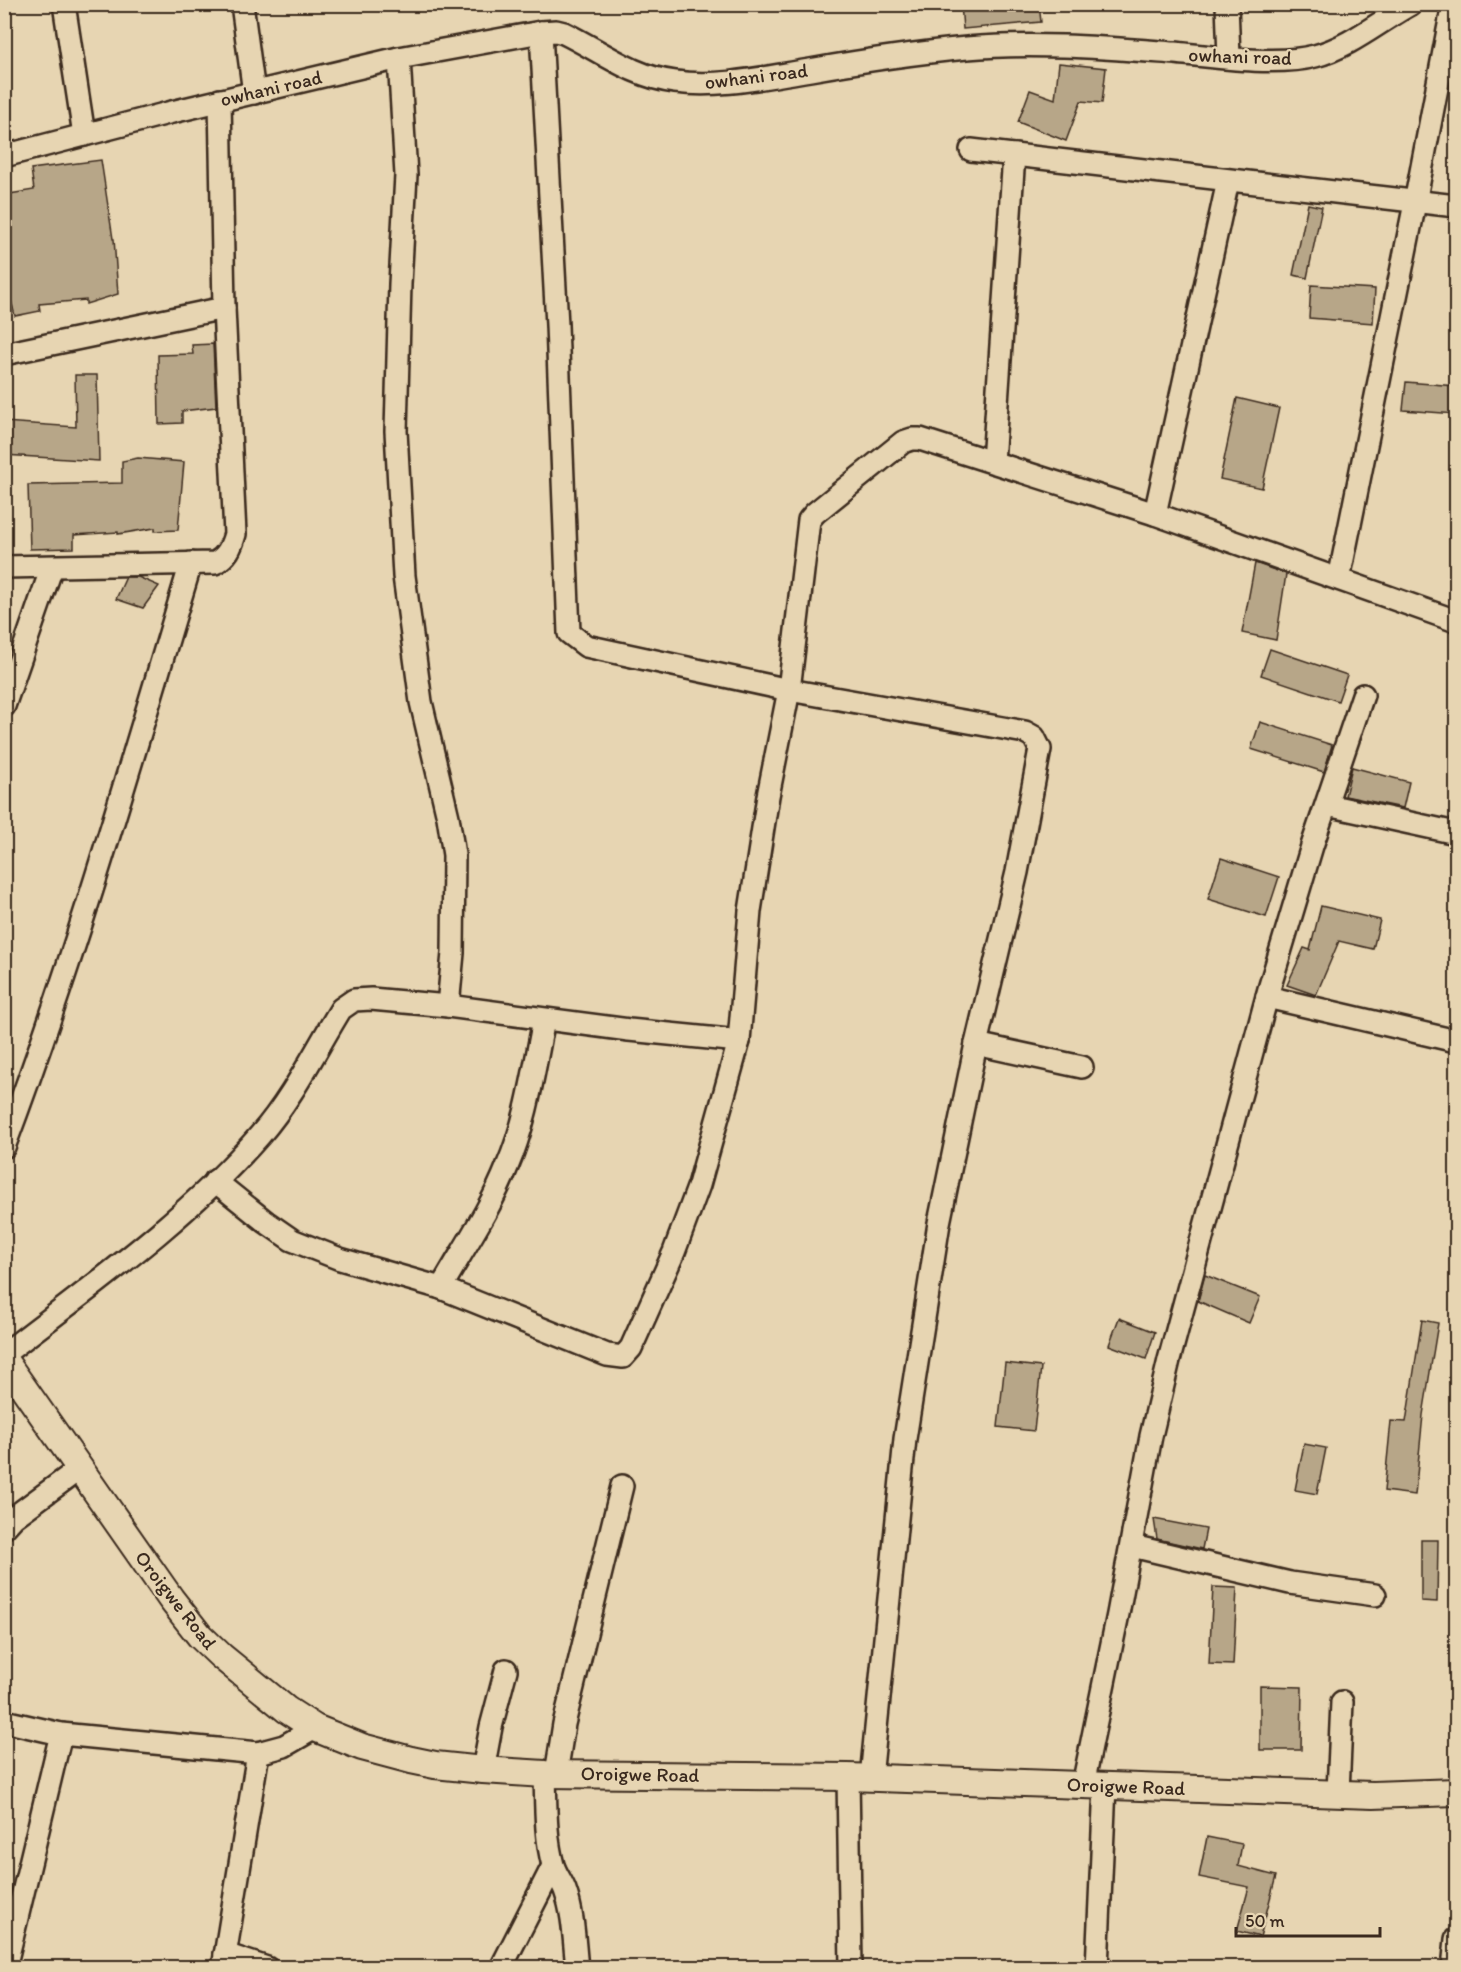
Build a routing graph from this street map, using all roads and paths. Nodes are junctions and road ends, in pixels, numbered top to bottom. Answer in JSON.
{"nodes":[{"id":1,"x":64,"y":4,"type":"edge"},
{"id":2,"x":242,"y":4,"type":"edge"},
{"id":3,"x":1227,"y":4,"type":"edge"},
{"id":4,"x":1411,"y":4,"type":"edge"},
{"id":5,"x":1454,"y":9,"type":"edge"},
{"id":6,"x":541,"y":32,"type":"junction"},
{"id":7,"x":399,"y":58,"type":"junction"},
{"id":8,"x":1229,"y":58,"type":"junction"},
{"id":9,"x":254,"y":93,"type":"junction"},
{"id":10,"x":220,"y":100,"type":"junction"},
{"id":11,"x":84,"y":135,"type":"junction"},
{"id":12,"x":970,"y":150,"type":"dead end"},
{"id":13,"x":1014,"y":155,"type":"junction"},
{"id":14,"x":4,"y":156,"type":"edge"},
{"id":15,"x":1228,"y":181,"type":"junction"},
{"id":16,"x":1415,"y":203,"type":"junction"},
{"id":17,"x":1456,"y":206,"type":"edge"},
{"id":18,"x":224,"y":308,"type":"junction"},
{"id":19,"x":4,"y":354,"type":"edge"},
{"id":20,"x":993,"y":462,"type":"junction"},
{"id":21,"x":1155,"y":514,"type":"junction"},
{"id":22,"x":191,"y":563,"type":"junction"},
{"id":23,"x":4,"y":567,"type":"edge"},
{"id":24,"x":52,"y":567,"type":"junction"},
{"id":25,"x":1339,"y":579,"type":"junction"},
{"id":26,"x":1456,"y":621,"type":"edge"},
{"id":27,"x":789,"y":690,"type":"junction"},
{"id":28,"x":1364,"y":695,"type":"dead end"},
{"id":29,"x":4,"y":706,"type":"edge"},
{"id":30,"x":1327,"y":805,"type":"junction"},
{"id":31,"x":1456,"y":833,"type":"edge"},
{"id":32,"x":1267,"y":997,"type":"junction"},
{"id":33,"x":448,"y":1006,"type":"junction"},
{"id":34,"x":544,"y":1020,"type":"junction"},
{"id":35,"x":739,"y":1041,"type":"junction"},
{"id":36,"x":1456,"y":1041,"type":"edge"},
{"id":37,"x":976,"y":1044,"type":"junction"},
{"id":38,"x":1082,"y":1067,"type":"dead end"},
{"id":39,"x":4,"y":1147,"type":"edge"},
{"id":40,"x":215,"y":1181,"type":"junction"},
{"id":41,"x":441,"y":1288,"type":"junction"},
{"id":42,"x":4,"y":1354,"type":"edge"},
{"id":43,"x":4,"y":1360,"type":"edge"},
{"id":44,"x":79,"y":1469,"type":"junction"},
{"id":45,"x":622,"y":1486,"type":"dead end"},
{"id":46,"x":4,"y":1528,"type":"edge"},
{"id":47,"x":1132,"y":1546,"type":"junction"},
{"id":48,"x":1375,"y":1594,"type":"dead end"},
{"id":49,"x":506,"y":1670,"type":"dead end"},
{"id":50,"x":1342,"y":1702,"type":"dead end"},
{"id":51,"x":4,"y":1721,"type":"edge"},
{"id":52,"x":315,"y":1728,"type":"junction"},
{"id":53,"x":61,"y":1734,"type":"junction"},
{"id":54,"x":258,"y":1753,"type":"junction"},
{"id":55,"x":483,"y":1770,"type":"junction"},
{"id":56,"x":550,"y":1774,"type":"junction"},
{"id":57,"x":859,"y":1777,"type":"junction"},
{"id":58,"x":1094,"y":1786,"type":"junction"},
{"id":59,"x":1338,"y":1792,"type":"junction"},
{"id":60,"x":1456,"y":1792,"type":"edge"},
{"id":61,"x":554,"y":1866,"type":"junction"},
{"id":62,"x":1456,"y":1939,"type":"edge"},
{"id":63,"x":224,"y":1961,"type":"edge"},
{"id":64,"x":5,"y":1968,"type":"edge"},
{"id":65,"x":267,"y":1968,"type":"edge"},
{"id":66,"x":501,"y":1968,"type":"edge"},
{"id":67,"x":577,"y":1968,"type":"edge"},
{"id":68,"x":851,"y":1968,"type":"edge"},
{"id":69,"x":1097,"y":1968,"type":"edge"},
{"id":70,"x":1453,"y":1968,"type":"edge"}],
"edges":[{"from":1,"to":11,"type":"street"},
{"from":2,"to":9,"type":"street"},
{"from":3,"to":8,"type":"street"},
{"from":4,"to":8,"type":"street","name":"owhani road"},
{"from":5,"to":16,"type":"street"},
{"from":6,"to":7,"type":"street","name":"owhani road"},
{"from":6,"to":8,"type":"street","name":"owhani road"},
{"from":6,"to":27,"type":"street"},
{"from":7,"to":9,"type":"street","name":"owhani road"},
{"from":7,"to":33,"type":"street"},
{"from":9,"to":10,"type":"street","name":"owhani road"},
{"from":10,"to":11,"type":"street","name":"owhani road"},
{"from":10,"to":18,"type":"street"},
{"from":11,"to":14,"type":"street","name":"owhani road"},
{"from":12,"to":13,"type":"street"},
{"from":13,"to":15,"type":"street"},
{"from":13,"to":20,"type":"street"},
{"from":15,"to":16,"type":"street"},
{"from":15,"to":21,"type":"street"},
{"from":16,"to":17,"type":"street"},
{"from":16,"to":25,"type":"street"},
{"from":18,"to":19,"type":"street"},
{"from":18,"to":22,"type":"street"},
{"from":20,"to":21,"type":"street"},
{"from":20,"to":27,"type":"street"},
{"from":21,"to":25,"type":"street"},
{"from":22,"to":24,"type":"street"},
{"from":22,"to":39,"type":"street"},
{"from":23,"to":24,"type":"street"},
{"from":24,"to":29,"type":"street"},
{"from":25,"to":26,"type":"street"},
{"from":27,"to":35,"type":"street"},
{"from":27,"to":37,"type":"street"},
{"from":28,"to":30,"type":"street"},
{"from":30,"to":31,"type":"street"},
{"from":30,"to":32,"type":"street"},
{"from":32,"to":36,"type":"street"},
{"from":32,"to":47,"type":"street"},
{"from":33,"to":34,"type":"street"},
{"from":33,"to":40,"type":"street"},
{"from":34,"to":35,"type":"street"},
{"from":34,"to":41,"type":"street"},
{"from":35,"to":41,"type":"street"},
{"from":37,"to":38,"type":"street"},
{"from":37,"to":57,"type":"street"},
{"from":40,"to":41,"type":"street"},
{"from":40,"to":42,"type":"street"},
{"from":43,"to":44,"type":"street","name":"Oroigwe Road"},
{"from":44,"to":46,"type":"street"},
{"from":44,"to":52,"type":"street","name":"Oroigwe Road"},
{"from":45,"to":56,"type":"street"},
{"from":47,"to":48,"type":"street"},
{"from":47,"to":58,"type":"street"},
{"from":49,"to":55,"type":"street"},
{"from":50,"to":59,"type":"street"},
{"from":51,"to":53,"type":"street"},
{"from":52,"to":54,"type":"street"},
{"from":52,"to":55,"type":"street","name":"Oroigwe Road"},
{"from":53,"to":54,"type":"street"},
{"from":53,"to":64,"type":"street"},
{"from":54,"to":63,"type":"street"},
{"from":55,"to":56,"type":"street","name":"Oroigwe Road"},
{"from":56,"to":57,"type":"street","name":"Oroigwe Road"},
{"from":56,"to":61,"type":"street"},
{"from":57,"to":58,"type":"street","name":"Oroigwe Road"},
{"from":57,"to":68,"type":"street"},
{"from":58,"to":59,"type":"street","name":"Oroigwe Road"},
{"from":58,"to":69,"type":"street"},
{"from":59,"to":60,"type":"street","name":"Oroigwe Road"},
{"from":61,"to":66,"type":"street"},
{"from":61,"to":67,"type":"street"},
{"from":62,"to":70,"type":"street"},
{"from":63,"to":65,"type":"street"}]}
